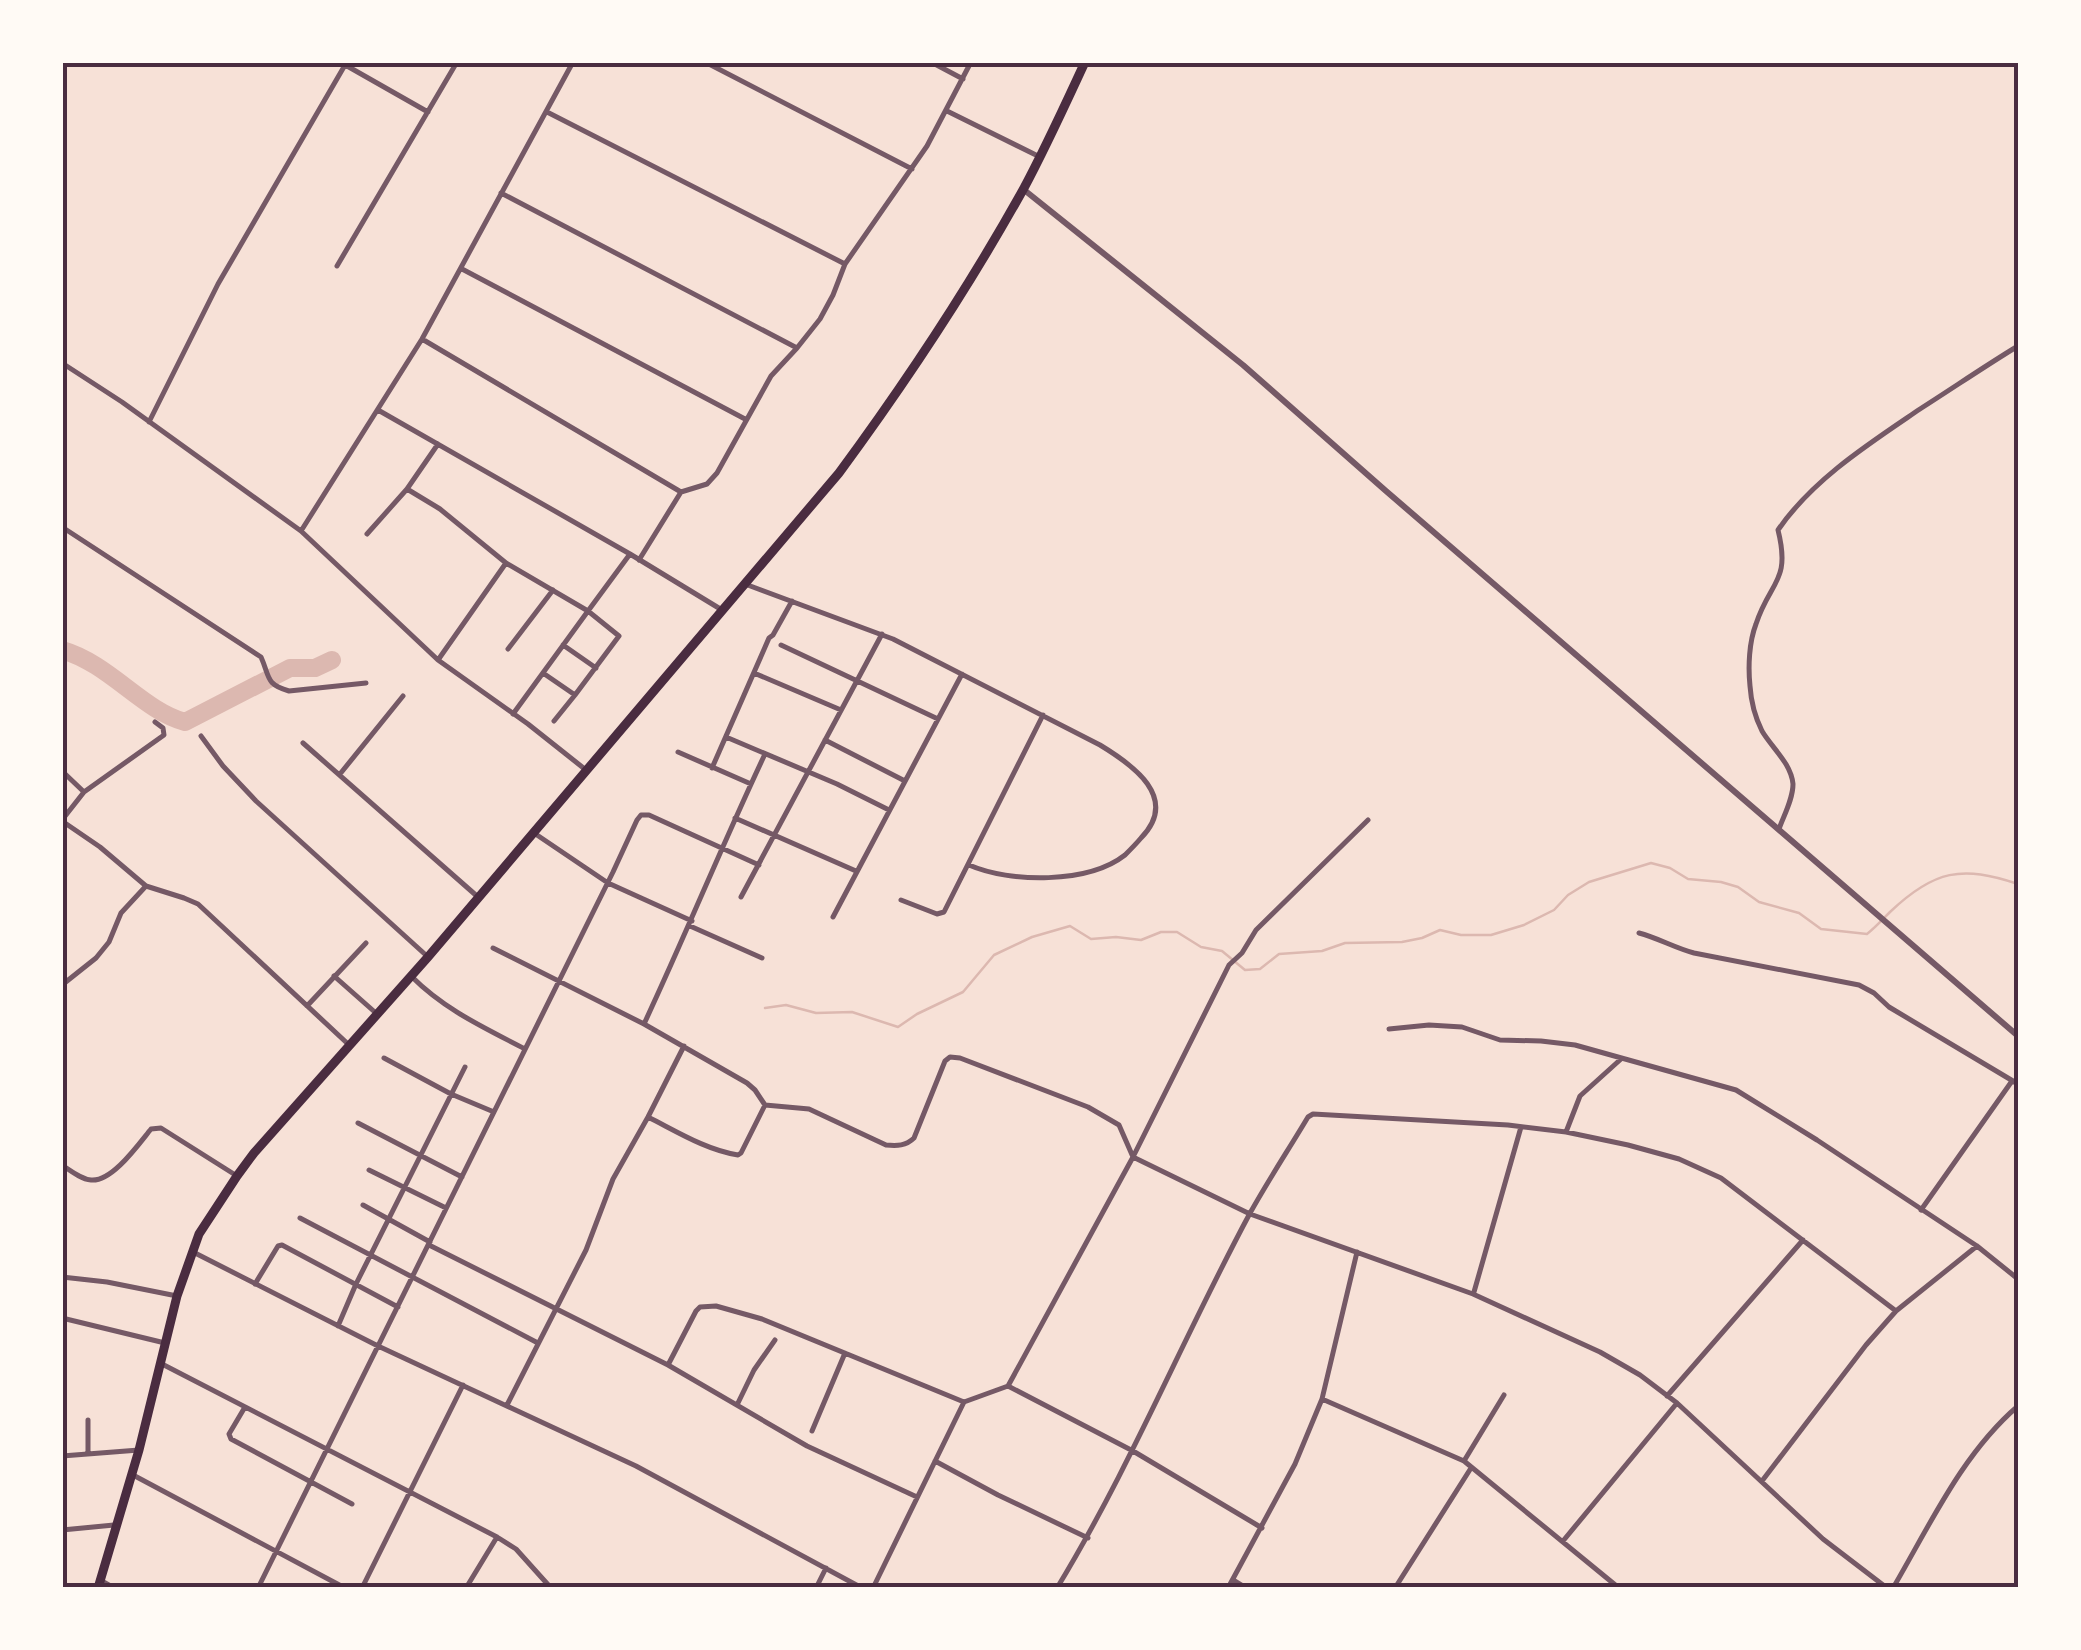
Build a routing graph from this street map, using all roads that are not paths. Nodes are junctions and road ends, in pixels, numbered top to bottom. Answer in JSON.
{"nodes":[{"id":1,"x":457,"y":62,"type":"edge"},
{"id":2,"x":573,"y":62,"type":"edge"},
{"id":3,"x":705,"y":62,"type":"edge"},
{"id":4,"x":931,"y":62,"type":"edge"},
{"id":5,"x":971,"y":62,"type":"edge"},
{"id":6,"x":1085,"y":62,"type":"edge"},
{"id":7,"x":343,"y":64,"type":"edge"},
{"id":8,"x":964,"y":79,"type":"junction"},
{"id":9,"x":947,"y":111,"type":"junction"},
{"id":10,"x":428,"y":112,"type":"junction"},
{"id":11,"x":547,"y":112,"type":"junction"},
{"id":12,"x":1040,"y":156,"type":"junction"},
{"id":13,"x":912,"y":169,"type":"junction"},
{"id":14,"x":1024,"y":188,"type":"junction"},
{"id":15,"x":502,"y":193,"type":"junction"},
{"id":16,"x":845,"y":264,"type":"junction"},
{"id":17,"x":337,"y":266,"type":"dead end"},
{"id":18,"x":462,"y":269,"type":"junction"},
{"id":19,"x":422,"y":339,"type":"junction"},
{"id":20,"x":2018,"y":346,"type":"edge"},
{"id":21,"x":797,"y":348,"type":"junction"},
{"id":22,"x":62,"y":363,"type":"edge"},
{"id":23,"x":378,"y":410,"type":"junction"},
{"id":24,"x":745,"y":420,"type":"junction"},
{"id":25,"x":148,"y":422,"type":"junction"},
{"id":26,"x":438,"y":444,"type":"junction"},
{"id":27,"x":407,"y":489,"type":"junction"},
{"id":28,"x":682,"y":492,"type":"junction"},
{"id":29,"x":62,"y":526,"type":"edge"},
{"id":30,"x":302,"y":531,"type":"junction"},
{"id":31,"x":367,"y":534,"type":"dead end"},
{"id":32,"x":630,"y":554,"type":"junction"},
{"id":33,"x":639,"y":560,"type":"junction"},
{"id":34,"x":506,"y":562,"type":"junction"},
{"id":35,"x":745,"y":584,"type":"junction"},
{"id":36,"x":552,"y":590,"type":"junction"},
{"id":37,"x":792,"y":601,"type":"junction"},
{"id":38,"x":722,"y":610,"type":"junction"},
{"id":39,"x":588,"y":611,"type":"junction"},
{"id":40,"x":882,"y":634,"type":"junction"},
{"id":41,"x":780,"y":645,"type":"dead end"},
{"id":42,"x":563,"y":646,"type":"junction"},
{"id":43,"x":508,"y":649,"type":"dead end"},
{"id":44,"x":438,"y":660,"type":"junction"},
{"id":45,"x":596,"y":668,"type":"junction"},
{"id":46,"x":754,"y":672,"type":"junction"},
{"id":47,"x":544,"y":673,"type":"junction"},
{"id":48,"x":962,"y":674,"type":"junction"},
{"id":49,"x":856,"y":682,"type":"junction"},
{"id":50,"x":366,"y":684,"type":"dead end"},
{"id":51,"x":403,"y":696,"type":"dead end"},
{"id":52,"x":575,"y":696,"type":"junction"},
{"id":53,"x":841,"y":710,"type":"junction"},
{"id":54,"x":513,"y":714,"type":"junction"},
{"id":55,"x":1043,"y":715,"type":"junction"},
{"id":56,"x":938,"y":719,"type":"junction"},
{"id":57,"x":554,"y":721,"type":"dead end"},
{"id":58,"x":155,"y":722,"type":"dead end"},
{"id":59,"x":202,"y":736,"type":"dead end"},
{"id":60,"x":726,"y":738,"type":"junction"},
{"id":61,"x":825,"y":740,"type":"junction"},
{"id":62,"x":303,"y":743,"type":"dead end"},
{"id":63,"x":678,"y":752,"type":"dead end"},
{"id":64,"x":765,"y":754,"type":"junction"},
{"id":65,"x":712,"y":768,"type":"junction"},
{"id":66,"x":586,"y":770,"type":"junction"},
{"id":67,"x":62,"y":771,"type":"edge"},
{"id":68,"x":808,"y":773,"type":"junction"},
{"id":69,"x":340,"y":774,"type":"junction"},
{"id":70,"x":905,"y":781,"type":"junction"},
{"id":71,"x":750,"y":784,"type":"junction"},
{"id":72,"x":84,"y":792,"type":"junction"},
{"id":73,"x":890,"y":810,"type":"junction"},
{"id":74,"x":736,"y":818,"type":"junction"},
{"id":75,"x":1368,"y":820,"type":"dead end"},
{"id":76,"x":62,"y":821,"type":"edge"},
{"id":77,"x":1778,"y":828,"type":"junction"},
{"id":78,"x":534,"y":832,"type":"junction"},
{"id":79,"x":774,"y":836,"type":"junction"},
{"id":80,"x":724,"y":849,"type":"junction"},
{"id":81,"x":758,"y":865,"type":"junction"},
{"id":82,"x":968,"y":866,"type":"junction"},
{"id":83,"x":856,"y":871,"type":"junction"},
{"id":84,"x":608,"y":883,"type":"junction"},
{"id":85,"x":146,"y":886,"type":"junction"},
{"id":86,"x":478,"y":897,"type":"junction"},
{"id":87,"x":741,"y":897,"type":"dead end"},
{"id":88,"x":902,"y":900,"type":"dead end"},
{"id":89,"x":834,"y":917,"type":"dead end"},
{"id":90,"x":691,"y":924,"type":"junction"},
{"id":91,"x":1639,"y":933,"type":"dead end"},
{"id":92,"x":366,"y":943,"type":"dead end"},
{"id":93,"x":493,"y":948,"type":"dead end"},
{"id":94,"x":428,"y":956,"type":"junction"},
{"id":95,"x":762,"y":958,"type":"dead end"},
{"id":96,"x":334,"y":976,"type":"junction"},
{"id":97,"x":411,"y":976,"type":"junction"},
{"id":98,"x":559,"y":981,"type":"junction"},
{"id":99,"x":62,"y":986,"type":"edge"},
{"id":100,"x":307,"y":1006,"type":"junction"},
{"id":101,"x":378,"y":1014,"type":"junction"},
{"id":102,"x":644,"y":1024,"type":"junction"},
{"id":103,"x":1389,"y":1029,"type":"dead end"},
{"id":104,"x":2018,"y":1036,"type":"edge"},
{"id":105,"x":350,"y":1046,"type":"junction"},
{"id":106,"x":684,"y":1046,"type":"junction"},
{"id":107,"x":525,"y":1050,"type":"junction"},
{"id":108,"x":384,"y":1058,"type":"dead end"},
{"id":109,"x":1621,"y":1058,"type":"junction"},
{"id":110,"x":465,"y":1067,"type":"dead end"},
{"id":111,"x":2015,"y":1082,"type":"edge"},
{"id":112,"x":451,"y":1094,"type":"junction"},
{"id":113,"x":765,"y":1105,"type":"junction"},
{"id":114,"x":494,"y":1112,"type":"junction"},
{"id":115,"x":648,"y":1118,"type":"junction"},
{"id":116,"x":358,"y":1123,"type":"dead end"},
{"id":117,"x":1521,"y":1127,"type":"junction"},
{"id":118,"x":1566,"y":1132,"type":"junction"},
{"id":119,"x":421,"y":1154,"type":"junction"},
{"id":120,"x":1133,"y":1156,"type":"junction"},
{"id":121,"x":62,"y":1166,"type":"edge"},
{"id":122,"x":369,"y":1170,"type":"dead end"},
{"id":123,"x":237,"y":1176,"type":"junction"},
{"id":124,"x":462,"y":1177,"type":"junction"},
{"id":125,"x":405,"y":1186,"type":"junction"},
{"id":126,"x":363,"y":1205,"type":"dead end"},
{"id":127,"x":446,"y":1208,"type":"junction"},
{"id":128,"x":1922,"y":1210,"type":"junction"},
{"id":129,"x":1250,"y":1214,"type":"junction"},
{"id":130,"x":300,"y":1218,"type":"dead end"},
{"id":131,"x":388,"y":1219,"type":"junction"},
{"id":132,"x":1803,"y":1240,"type":"junction"},
{"id":133,"x":430,"y":1244,"type":"junction"},
{"id":134,"x":1977,"y":1246,"type":"junction"},
{"id":135,"x":192,"y":1252,"type":"junction"},
{"id":136,"x":1357,"y":1252,"type":"junction"},
{"id":137,"x":371,"y":1254,"type":"junction"},
{"id":138,"x":62,"y":1277,"type":"edge"},
{"id":139,"x":413,"y":1277,"type":"junction"},
{"id":140,"x":2018,"y":1278,"type":"edge"},
{"id":141,"x":255,"y":1284,"type":"junction"},
{"id":142,"x":356,"y":1284,"type":"junction"},
{"id":143,"x":1474,"y":1294,"type":"junction"},
{"id":144,"x":177,"y":1296,"type":"junction"},
{"id":145,"x":398,"y":1306,"type":"junction"},
{"id":146,"x":556,"y":1308,"type":"junction"},
{"id":147,"x":1896,"y":1311,"type":"junction"},
{"id":148,"x":62,"y":1318,"type":"edge"},
{"id":149,"x":338,"y":1326,"type":"junction"},
{"id":150,"x":775,"y":1340,"type":"dead end"},
{"id":151,"x":537,"y":1342,"type":"junction"},
{"id":152,"x":165,"y":1343,"type":"junction"},
{"id":153,"x":378,"y":1346,"type":"junction"},
{"id":154,"x":844,"y":1353,"type":"junction"},
{"id":155,"x":160,"y":1363,"type":"junction"},
{"id":156,"x":668,"y":1366,"type":"junction"},
{"id":157,"x":462,"y":1385,"type":"junction"},
{"id":158,"x":1008,"y":1386,"type":"junction"},
{"id":159,"x":1504,"y":1395,"type":"dead end"},
{"id":160,"x":1668,"y":1396,"type":"junction"},
{"id":161,"x":1322,"y":1400,"type":"junction"},
{"id":162,"x":964,"y":1402,"type":"junction"},
{"id":163,"x":1676,"y":1403,"type":"junction"},
{"id":164,"x":507,"y":1405,"type":"junction"},
{"id":165,"x":736,"y":1405,"type":"junction"},
{"id":166,"x":2018,"y":1406,"type":"edge"},
{"id":167,"x":245,"y":1407,"type":"junction"},
{"id":168,"x":88,"y":1420,"type":"dead end"},
{"id":169,"x":812,"y":1431,"type":"dead end"},
{"id":170,"x":327,"y":1449,"type":"junction"},
{"id":171,"x":139,"y":1450,"type":"junction"},
{"id":172,"x":1133,"y":1452,"type":"junction"},
{"id":173,"x":88,"y":1454,"type":"junction"},
{"id":174,"x":62,"y":1456,"type":"edge"},
{"id":175,"x":935,"y":1460,"type":"junction"},
{"id":176,"x":1464,"y":1462,"type":"junction"},
{"id":177,"x":1472,"y":1467,"type":"junction"},
{"id":178,"x":130,"y":1474,"type":"junction"},
{"id":179,"x":1762,"y":1481,"type":"junction"},
{"id":180,"x":310,"y":1482,"type":"junction"},
{"id":181,"x":411,"y":1492,"type":"junction"},
{"id":182,"x":918,"y":1497,"type":"junction"},
{"id":183,"x":352,"y":1504,"type":"dead end"},
{"id":184,"x":117,"y":1525,"type":"junction"},
{"id":185,"x":1262,"y":1528,"type":"junction"},
{"id":186,"x":62,"y":1530,"type":"edge"},
{"id":187,"x":497,"y":1538,"type":"junction"},
{"id":188,"x":1088,"y":1538,"type":"junction"},
{"id":189,"x":1563,"y":1541,"type":"junction"},
{"id":190,"x":277,"y":1550,"type":"junction"},
{"id":191,"x":826,"y":1568,"type":"junction"},
{"id":192,"x":1233,"y":1580,"type":"junction"},
{"id":193,"x":99,"y":1584,"type":"edge"},
{"id":194,"x":114,"y":1588,"type":"edge"},
{"id":195,"x":258,"y":1588,"type":"edge"},
{"id":196,"x":345,"y":1588,"type":"edge"},
{"id":197,"x":362,"y":1588,"type":"edge"},
{"id":198,"x":466,"y":1588,"type":"edge"},
{"id":199,"x":551,"y":1588,"type":"edge"},
{"id":200,"x":816,"y":1588,"type":"edge"},
{"id":201,"x":862,"y":1588,"type":"edge"},
{"id":202,"x":873,"y":1588,"type":"edge"},
{"id":203,"x":1058,"y":1588,"type":"edge"},
{"id":204,"x":1228,"y":1588,"type":"edge"},
{"id":205,"x":1246,"y":1588,"type":"edge"},
{"id":206,"x":1395,"y":1588,"type":"edge"},
{"id":207,"x":1619,"y":1588,"type":"edge"},
{"id":208,"x":1890,"y":1588,"type":"edge"}],
"edges":[{"from":1,"to":10,"type":"street"},
{"from":2,"to":11,"type":"street"},
{"from":3,"to":13,"type":"street"},
{"from":4,"to":8,"type":"street"},
{"from":5,"to":8,"type":"street"},
{"from":6,"to":12,"type":"main road"},
{"from":7,"to":10,"type":"street"},
{"from":7,"to":25,"type":"street"},
{"from":8,"to":9,"type":"street"},
{"from":9,"to":12,"type":"street"},
{"from":9,"to":13,"type":"street"},
{"from":10,"to":17,"type":"street"},
{"from":11,"to":15,"type":"street"},
{"from":11,"to":16,"type":"street"},
{"from":12,"to":14,"type":"main road"},
{"from":13,"to":16,"type":"street"},
{"from":14,"to":35,"type":"main road"},
{"from":14,"to":77,"type":"street"},
{"from":15,"to":18,"type":"street"},
{"from":15,"to":21,"type":"street"},
{"from":16,"to":21,"type":"street"},
{"from":18,"to":19,"type":"street"},
{"from":18,"to":24,"type":"street"},
{"from":19,"to":23,"type":"street"},
{"from":19,"to":28,"type":"street"},
{"from":20,"to":77,"type":"street"},
{"from":21,"to":24,"type":"street"},
{"from":22,"to":25,"type":"street"},
{"from":23,"to":26,"type":"street"},
{"from":23,"to":30,"type":"street"},
{"from":24,"to":28,"type":"street"},
{"from":25,"to":30,"type":"street"},
{"from":26,"to":27,"type":"street"},
{"from":26,"to":32,"type":"street"},
{"from":27,"to":31,"type":"street"},
{"from":27,"to":34,"type":"street"},
{"from":28,"to":33,"type":"street"},
{"from":29,"to":50,"type":"street"},
{"from":30,"to":44,"type":"street"},
{"from":32,"to":33,"type":"street"},
{"from":32,"to":39,"type":"street"},
{"from":33,"to":38,"type":"street"},
{"from":34,"to":36,"type":"street"},
{"from":34,"to":44,"type":"street"},
{"from":35,"to":37,"type":"street"},
{"from":35,"to":38,"type":"main road"},
{"from":36,"to":39,"type":"street"},
{"from":36,"to":43,"type":"street"},
{"from":37,"to":40,"type":"street"},
{"from":37,"to":46,"type":"street"},
{"from":38,"to":66,"type":"main road"},
{"from":39,"to":42,"type":"street"},
{"from":39,"to":45,"type":"street"},
{"from":40,"to":48,"type":"street"},
{"from":40,"to":49,"type":"street"},
{"from":41,"to":49,"type":"street"},
{"from":42,"to":45,"type":"street"},
{"from":42,"to":47,"type":"street"},
{"from":44,"to":54,"type":"street"},
{"from":45,"to":52,"type":"street"},
{"from":46,"to":53,"type":"street"},
{"from":46,"to":60,"type":"street"},
{"from":47,"to":52,"type":"street"},
{"from":47,"to":54,"type":"street"},
{"from":48,"to":55,"type":"street"},
{"from":48,"to":56,"type":"street"},
{"from":49,"to":53,"type":"street"},
{"from":49,"to":56,"type":"street"},
{"from":51,"to":69,"type":"street"},
{"from":52,"to":57,"type":"street"},
{"from":53,"to":61,"type":"street"},
{"from":54,"to":66,"type":"street"},
{"from":55,"to":82,"type":"street"},
{"from":55,"to":82,"type":"street"},
{"from":56,"to":70,"type":"street"},
{"from":58,"to":72,"type":"street"},
{"from":59,"to":94,"type":"street"},
{"from":60,"to":64,"type":"street"},
{"from":60,"to":65,"type":"street"},
{"from":61,"to":68,"type":"street"},
{"from":61,"to":70,"type":"street"},
{"from":62,"to":69,"type":"street"},
{"from":63,"to":65,"type":"street"},
{"from":64,"to":68,"type":"street"},
{"from":64,"to":71,"type":"street"},
{"from":65,"to":71,"type":"street"},
{"from":66,"to":78,"type":"main road"},
{"from":67,"to":72,"type":"street"},
{"from":68,"to":73,"type":"street"},
{"from":68,"to":79,"type":"street"},
{"from":69,"to":86,"type":"street"},
{"from":70,"to":73,"type":"street"},
{"from":71,"to":74,"type":"street"},
{"from":72,"to":76,"type":"street"},
{"from":73,"to":83,"type":"street"},
{"from":74,"to":79,"type":"street"},
{"from":74,"to":80,"type":"street"},
{"from":75,"to":120,"type":"street"},
{"from":76,"to":85,"type":"street"},
{"from":77,"to":104,"type":"street"},
{"from":78,"to":84,"type":"street"},
{"from":78,"to":86,"type":"main road"},
{"from":79,"to":81,"type":"street"},
{"from":79,"to":83,"type":"street"},
{"from":80,"to":81,"type":"street"},
{"from":80,"to":84,"type":"street"},
{"from":80,"to":90,"type":"street"},
{"from":81,"to":87,"type":"street"},
{"from":82,"to":88,"type":"street"},
{"from":83,"to":89,"type":"street"},
{"from":84,"to":90,"type":"street"},
{"from":84,"to":98,"type":"street"},
{"from":85,"to":99,"type":"street"},
{"from":85,"to":100,"type":"street"},
{"from":86,"to":94,"type":"main road"},
{"from":90,"to":95,"type":"street"},
{"from":90,"to":102,"type":"street"},
{"from":91,"to":111,"type":"street"},
{"from":92,"to":96,"type":"street"},
{"from":93,"to":98,"type":"street"},
{"from":94,"to":97,"type":"main road"},
{"from":96,"to":100,"type":"street"},
{"from":96,"to":101,"type":"street"},
{"from":97,"to":101,"type":"main road"},
{"from":97,"to":107,"type":"street"},
{"from":98,"to":102,"type":"street"},
{"from":98,"to":107,"type":"street"},
{"from":100,"to":105,"type":"street"},
{"from":101,"to":105,"type":"main road"},
{"from":102,"to":106,"type":"street"},
{"from":103,"to":109,"type":"street"},
{"from":105,"to":123,"type":"main road"},
{"from":106,"to":113,"type":"street"},
{"from":106,"to":115,"type":"street"},
{"from":107,"to":114,"type":"street"},
{"from":108,"to":112,"type":"street"},
{"from":109,"to":118,"type":"street"},
{"from":109,"to":128,"type":"street"},
{"from":110,"to":112,"type":"street"},
{"from":111,"to":128,"type":"street"},
{"from":112,"to":114,"type":"street"},
{"from":112,"to":119,"type":"street"},
{"from":113,"to":115,"type":"street"},
{"from":113,"to":120,"type":"street"},
{"from":114,"to":124,"type":"street"},
{"from":115,"to":146,"type":"street"},
{"from":116,"to":119,"type":"street"},
{"from":117,"to":118,"type":"street"},
{"from":117,"to":129,"type":"street"},
{"from":117,"to":143,"type":"street"},
{"from":118,"to":132,"type":"street"},
{"from":119,"to":124,"type":"street"},
{"from":119,"to":125,"type":"street"},
{"from":120,"to":129,"type":"street"},
{"from":120,"to":158,"type":"street"},
{"from":121,"to":123,"type":"street"},
{"from":122,"to":125,"type":"street"},
{"from":123,"to":135,"type":"main road"},
{"from":124,"to":127,"type":"street"},
{"from":125,"to":127,"type":"street"},
{"from":125,"to":131,"type":"street"},
{"from":126,"to":131,"type":"street"},
{"from":127,"to":133,"type":"street"},
{"from":128,"to":134,"type":"street"},
{"from":129,"to":136,"type":"street"},
{"from":129,"to":172,"type":"street"},
{"from":130,"to":137,"type":"street"},
{"from":131,"to":133,"type":"street"},
{"from":131,"to":137,"type":"street"},
{"from":132,"to":147,"type":"street"},
{"from":132,"to":160,"type":"street"},
{"from":133,"to":139,"type":"street"},
{"from":133,"to":146,"type":"street"},
{"from":134,"to":140,"type":"street"},
{"from":134,"to":147,"type":"street"},
{"from":135,"to":141,"type":"street"},
{"from":135,"to":144,"type":"main road"},
{"from":136,"to":143,"type":"street"},
{"from":136,"to":161,"type":"street"},
{"from":137,"to":139,"type":"street"},
{"from":137,"to":142,"type":"street"},
{"from":138,"to":144,"type":"street"},
{"from":139,"to":145,"type":"street"},
{"from":139,"to":151,"type":"street"},
{"from":141,"to":142,"type":"street"},
{"from":141,"to":149,"type":"street"},
{"from":142,"to":145,"type":"street"},
{"from":142,"to":149,"type":"street"},
{"from":143,"to":160,"type":"street"},
{"from":144,"to":152,"type":"main road"},
{"from":145,"to":153,"type":"street"},
{"from":146,"to":151,"type":"street"},
{"from":146,"to":156,"type":"street"},
{"from":147,"to":179,"type":"street"},
{"from":148,"to":152,"type":"street"},
{"from":149,"to":153,"type":"street"},
{"from":150,"to":165,"type":"street"},
{"from":151,"to":164,"type":"street"},
{"from":152,"to":155,"type":"main road"},
{"from":153,"to":157,"type":"street"},
{"from":153,"to":170,"type":"street"},
{"from":154,"to":156,"type":"street"},
{"from":154,"to":162,"type":"street"},
{"from":154,"to":169,"type":"street"},
{"from":155,"to":167,"type":"street"},
{"from":155,"to":171,"type":"main road"},
{"from":156,"to":165,"type":"street"},
{"from":157,"to":164,"type":"street"},
{"from":157,"to":181,"type":"street"},
{"from":158,"to":162,"type":"street"},
{"from":158,"to":172,"type":"street"},
{"from":159,"to":176,"type":"street"},
{"from":160,"to":163,"type":"street"},
{"from":161,"to":176,"type":"street"},
{"from":161,"to":185,"type":"street"},
{"from":162,"to":175,"type":"street"},
{"from":163,"to":179,"type":"street"},
{"from":163,"to":189,"type":"street"},
{"from":164,"to":191,"type":"street"},
{"from":165,"to":182,"type":"street"},
{"from":166,"to":208,"type":"street"},
{"from":167,"to":170,"type":"street"},
{"from":167,"to":180,"type":"street"},
{"from":168,"to":173,"type":"street"},
{"from":170,"to":180,"type":"street"},
{"from":170,"to":181,"type":"street"},
{"from":171,"to":173,"type":"street"},
{"from":171,"to":178,"type":"main road"},
{"from":172,"to":185,"type":"street"},
{"from":172,"to":188,"type":"street"},
{"from":173,"to":174,"type":"street"},
{"from":175,"to":182,"type":"street"},
{"from":175,"to":188,"type":"street"},
{"from":176,"to":177,"type":"street"},
{"from":177,"to":189,"type":"street"},
{"from":177,"to":206,"type":"street"},
{"from":178,"to":184,"type":"main road"},
{"from":178,"to":190,"type":"street"},
{"from":179,"to":208,"type":"street"},
{"from":180,"to":183,"type":"street"},
{"from":180,"to":190,"type":"street"},
{"from":181,"to":187,"type":"street"},
{"from":181,"to":197,"type":"street"},
{"from":182,"to":202,"type":"street"},
{"from":184,"to":186,"type":"street"},
{"from":184,"to":193,"type":"main road"},
{"from":185,"to":192,"type":"street"},
{"from":187,"to":198,"type":"street"},
{"from":187,"to":199,"type":"street"},
{"from":188,"to":203,"type":"street"},
{"from":189,"to":207,"type":"street"},
{"from":190,"to":195,"type":"street"},
{"from":190,"to":196,"type":"street"},
{"from":191,"to":200,"type":"street"},
{"from":191,"to":201,"type":"street"},
{"from":192,"to":204,"type":"street"},
{"from":192,"to":205,"type":"street"},
{"from":193,"to":194,"type":"street"}]}
